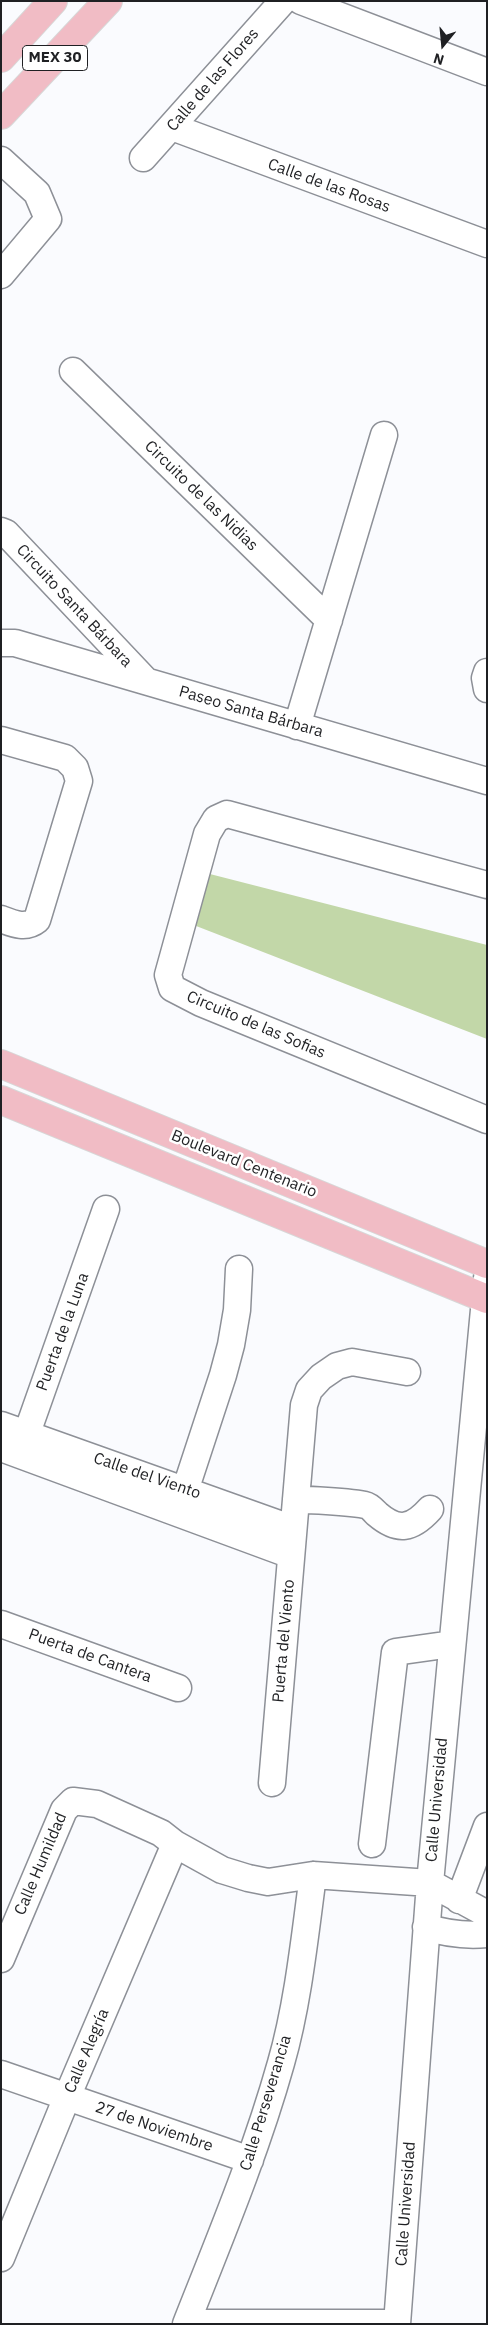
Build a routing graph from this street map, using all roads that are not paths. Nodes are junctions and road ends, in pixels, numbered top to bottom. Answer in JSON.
{"nodes":[{"id":1,"x":53,"y":1,"type":"edge"},
{"id":2,"x":108,"y":1,"type":"edge"},
{"id":3,"x":283,"y":1,"type":"edge"},
{"id":4,"x":301,"y":1,"type":"edge"},
{"id":5,"x":1,"y":58,"type":"edge"},
{"id":6,"x":487,"y":72,"type":"edge"},
{"id":7,"x":1,"y":115,"type":"edge"},
{"id":8,"x":172,"y":127,"type":"junction"},
{"id":9,"x":143,"y":158,"type":"dead end"},
{"id":10,"x":1,"y":160,"type":"edge"},
{"id":11,"x":487,"y":244,"type":"edge"},
{"id":12,"x":1,"y":275,"type":"edge"},
{"id":13,"x":73,"y":371,"type":"dead end"},
{"id":14,"x":384,"y":435,"type":"dead end"},
{"id":15,"x":1,"y":531,"type":"edge"},
{"id":16,"x":329,"y":620,"type":"junction"},
{"id":17,"x":6,"y":640,"type":"edge"},
{"id":18,"x":487,"y":672,"type":"edge"},
{"id":19,"x":147,"y":682,"type":"junction"},
{"id":20,"x":487,"y":689,"type":"edge"},
{"id":21,"x":296,"y":726,"type":"junction"},
{"id":22,"x":1,"y":740,"type":"edge"},
{"id":23,"x":487,"y":781,"type":"edge"},
{"id":24,"x":487,"y":885,"type":"edge"},
{"id":25,"x":1,"y":919,"type":"edge"},
{"id":26,"x":4,"y":1072,"type":"edge"},
{"id":27,"x":1,"y":1100,"type":"edge"},
{"id":28,"x":487,"y":1120,"type":"edge"},
{"id":29,"x":106,"y":1210,"type":"dead end"},
{"id":30,"x":487,"y":1264,"type":"edge"},
{"id":31,"x":239,"y":1269,"type":"dead end"},
{"id":32,"x":486,"y":1291,"type":"edge"},
{"id":33,"x":407,"y":1372,"type":"dead end"},
{"id":34,"x":1,"y":1425,"type":"edge"},
{"id":35,"x":16,"y":1445,"type":"edge"},
{"id":36,"x":296,"y":1500,"type":"junction"},
{"id":37,"x":182,"y":1501,"type":"junction"},
{"id":38,"x":430,"y":1509,"type":"dead end"},
{"id":39,"x":293,"y":1529,"type":"junction"},
{"id":40,"x":291,"y":1554,"type":"junction"},
{"id":41,"x":1,"y":1624,"type":"edge"},
{"id":42,"x":452,"y":1644,"type":"junction"},
{"id":43,"x":178,"y":1688,"type":"dead end"},
{"id":44,"x":272,"y":1783,"type":"dead end"},
{"id":45,"x":487,"y":1826,"type":"edge"},
{"id":46,"x":176,"y":1844,"type":"junction"},
{"id":47,"x":372,"y":1844,"type":"dead end"},
{"id":48,"x":313,"y":1875,"type":"junction"},
{"id":49,"x":430,"y":1883,"type":"junction"},
{"id":50,"x":459,"y":1900,"type":"junction"},
{"id":51,"x":487,"y":1914,"type":"edge"},
{"id":52,"x":426,"y":1927,"type":"junction"},
{"id":53,"x":487,"y":1934,"type":"edge"},
{"id":54,"x":1,"y":1959,"type":"edge"},
{"id":55,"x":1,"y":2074,"type":"edge"},
{"id":56,"x":67,"y":2096,"type":"junction"},
{"id":57,"x":250,"y":2160,"type":"junction"},
{"id":58,"x":1,"y":2258,"type":"edge"},
{"id":59,"x":397,"y":2323,"type":"edge"},
{"id":60,"x":186,"y":2324,"type":"edge"}],
"edges":[{"from":1,"to":5,"type":"main road","number":"MEX 30"},
{"from":2,"to":7,"type":"main road","number":"MEX 30"},
{"from":3,"to":8,"type":"street","name":"Calle de las Flores"},
{"from":4,"to":6,"type":"street"},
{"from":8,"to":9,"type":"street","name":"Calle de las Flores"},
{"from":8,"to":11,"type":"street","name":"Calle de las Rosas"},
{"from":10,"to":12,"type":"street"},
{"from":13,"to":16,"type":"street","name":"Circuito de las Nidias"},
{"from":14,"to":16,"type":"street"},
{"from":15,"to":19,"type":"street","name":"Circuito Santa Bárbara"},
{"from":16,"to":21,"type":"street"},
{"from":17,"to":19,"type":"street","name":"Paseo Santa Bárbara"},
{"from":18,"to":20,"type":"street"},
{"from":19,"to":21,"type":"street","name":"Paseo Santa Bárbara"},
{"from":21,"to":23,"type":"street","name":"Paseo Santa Bárbara"},
{"from":22,"to":25,"type":"street"},
{"from":24,"to":28,"type":"street","name":"Circuito de las Sofias"},
{"from":26,"to":30,"type":"main road","name":"Boulevard Centenario"},
{"from":27,"to":32,"type":"main road","name":"Boulevard Centenario"},
{"from":29,"to":35,"type":"street","name":"Puerta de la Luna"},
{"from":31,"to":37,"type":"street"},
{"from":32,"to":42,"type":"street","name":"Calle Universidad"},
{"from":33,"to":36,"type":"street","name":"Puerta del Viento"},
{"from":34,"to":35,"type":"street","name":"Calle del Viento"},
{"from":35,"to":37,"type":"street","name":"Calle del Viento"},
{"from":36,"to":38,"type":"street"},
{"from":36,"to":39,"type":"street","name":"Puerta del Viento"},
{"from":37,"to":39,"type":"street","name":"Calle del Viento"},
{"from":37,"to":40,"type":"street","name":"Calle del Viento"},
{"from":39,"to":40,"type":"street","name":"Puerta del Viento"},
{"from":40,"to":44,"type":"street","name":"Puerta del Viento"},
{"from":41,"to":43,"type":"street","name":"Puerta de Cantera"},
{"from":42,"to":47,"type":"street"},
{"from":42,"to":49,"type":"street","name":"Calle Universidad"},
{"from":45,"to":50,"type":"street"},
{"from":46,"to":48,"type":"street"},
{"from":46,"to":54,"type":"street","name":"Calle Humildad"},
{"from":46,"to":56,"type":"street","name":"Calle Alegría"},
{"from":48,"to":49,"type":"street"},
{"from":48,"to":57,"type":"street","name":"Calle Perseverancia"},
{"from":49,"to":50,"type":"street"},
{"from":49,"to":52,"type":"street","name":"Calle Universidad"},
{"from":50,"to":51,"type":"street"},
{"from":52,"to":53,"type":"street"},
{"from":52,"to":59,"type":"street","name":"Calle Universidad"},
{"from":55,"to":56,"type":"street","name":"27 de Noviembre"},
{"from":56,"to":57,"type":"street","name":"27 de Noviembre"},
{"from":56,"to":58,"type":"street","name":"Calle Alegría"},
{"from":57,"to":60,"type":"street","name":"Calle Perseverancia"},
{"from":59,"to":60,"type":"street"}]}
